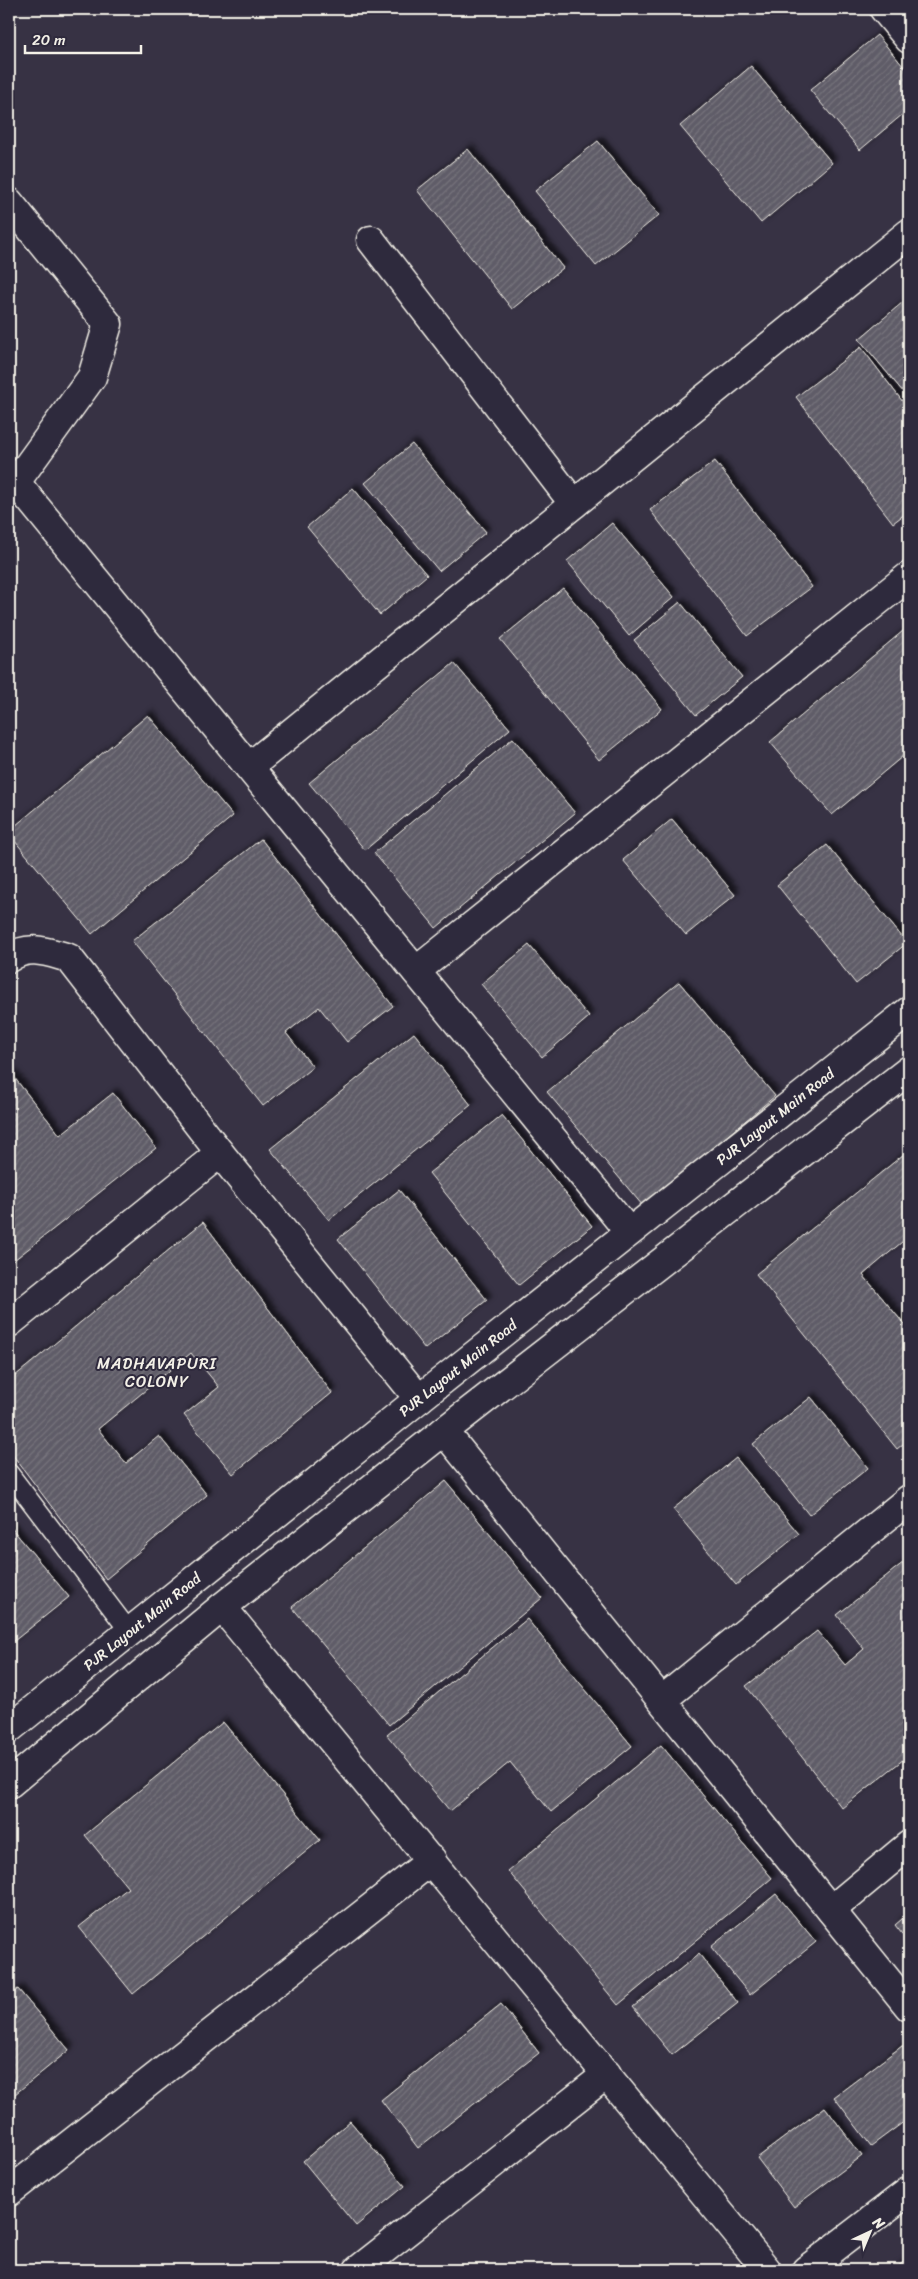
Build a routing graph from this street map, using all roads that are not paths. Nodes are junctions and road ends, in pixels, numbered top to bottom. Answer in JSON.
{"nodes":[{"id":1,"x":884,"y":9,"type":"edge"},
{"id":2,"x":909,"y":39,"type":"edge"},
{"id":3,"x":9,"y":202,"type":"edge"},
{"id":4,"x":909,"y":233,"type":"edge"},
{"id":5,"x":371,"y":240,"type":"dead end"},
{"id":6,"x":12,"y":478,"type":"edge"},
{"id":7,"x":574,"y":504,"type":"junction"},
{"id":8,"x":909,"y":576,"type":"edge"},
{"id":9,"x":250,"y":767,"type":"junction"},
{"id":10,"x":12,"y":947,"type":"edge"},
{"id":11,"x":416,"y":971,"type":"junction"},
{"id":12,"x":909,"y":1011,"type":"edge"},
{"id":13,"x":909,"y":1070,"type":"edge"},
{"id":14,"x":220,"y":1153,"type":"junction"},
{"id":15,"x":629,"y":1232,"type":"junction"},
{"id":16,"x":9,"y":1323,"type":"edge"},
{"id":17,"x":502,"y":1333,"type":"junction"},
{"id":18,"x":526,"y":1366,"type":"junction"},
{"id":19,"x":419,"y":1400,"type":"junction"},
{"id":20,"x":444,"y":1431,"type":"junction"},
{"id":21,"x":9,"y":1473,"type":"edge"},
{"id":22,"x":909,"y":1499,"type":"edge"},
{"id":23,"x":222,"y":1607,"type":"junction"},
{"id":24,"x":129,"y":1631,"type":"junction"},
{"id":25,"x":662,"y":1700,"type":"junction"},
{"id":26,"x":9,"y":1729,"type":"edge"},
{"id":27,"x":9,"y":1784,"type":"edge"},
{"id":28,"x":909,"y":1845,"type":"edge"},
{"id":29,"x":432,"y":1860,"type":"junction"},
{"id":30,"x":831,"y":1910,"type":"junction"},
{"id":31,"x":909,"y":2007,"type":"edge"},
{"id":32,"x":607,"y":2074,"type":"junction"},
{"id":33,"x":909,"y":2191,"type":"edge"},
{"id":34,"x":9,"y":2192,"type":"edge"},
{"id":35,"x":358,"y":2270,"type":"edge"},
{"id":36,"x":767,"y":2270,"type":"edge"},
{"id":37,"x":806,"y":2270,"type":"edge"}],
"edges":[{"from":1,"to":2,"type":"street"},
{"from":3,"to":6,"type":"street"},
{"from":4,"to":7,"type":"street"},
{"from":5,"to":7,"type":"street"},
{"from":6,"to":9,"type":"street"},
{"from":7,"to":9,"type":"street"},
{"from":8,"to":11,"type":"street"},
{"from":9,"to":11,"type":"street"},
{"from":10,"to":14,"type":"street"},
{"from":11,"to":15,"type":"street"},
{"from":12,"to":15,"type":"street","name":"PJR Layout Main Road"},
{"from":13,"to":18,"type":"street"},
{"from":14,"to":16,"type":"street"},
{"from":14,"to":19,"type":"street"},
{"from":15,"to":17,"type":"street","name":"PJR Layout Main Road"},
{"from":17,"to":18,"type":"street"},
{"from":17,"to":19,"type":"street","name":"PJR Layout Main Road"},
{"from":18,"to":20,"type":"street"},
{"from":19,"to":24,"type":"street","name":"PJR Layout Main Road"},
{"from":20,"to":23,"type":"street"},
{"from":20,"to":25,"type":"street"},
{"from":21,"to":24,"type":"lane"},
{"from":22,"to":25,"type":"street"},
{"from":23,"to":27,"type":"street"},
{"from":23,"to":29,"type":"street"},
{"from":24,"to":26,"type":"street","name":"PJR Layout Main Road"},
{"from":25,"to":30,"type":"street"},
{"from":28,"to":30,"type":"street"},
{"from":29,"to":32,"type":"street"},
{"from":29,"to":34,"type":"street"},
{"from":30,"to":31,"type":"street"},
{"from":32,"to":35,"type":"street"},
{"from":32,"to":36,"type":"street"},
{"from":33,"to":37,"type":"street"}]}
